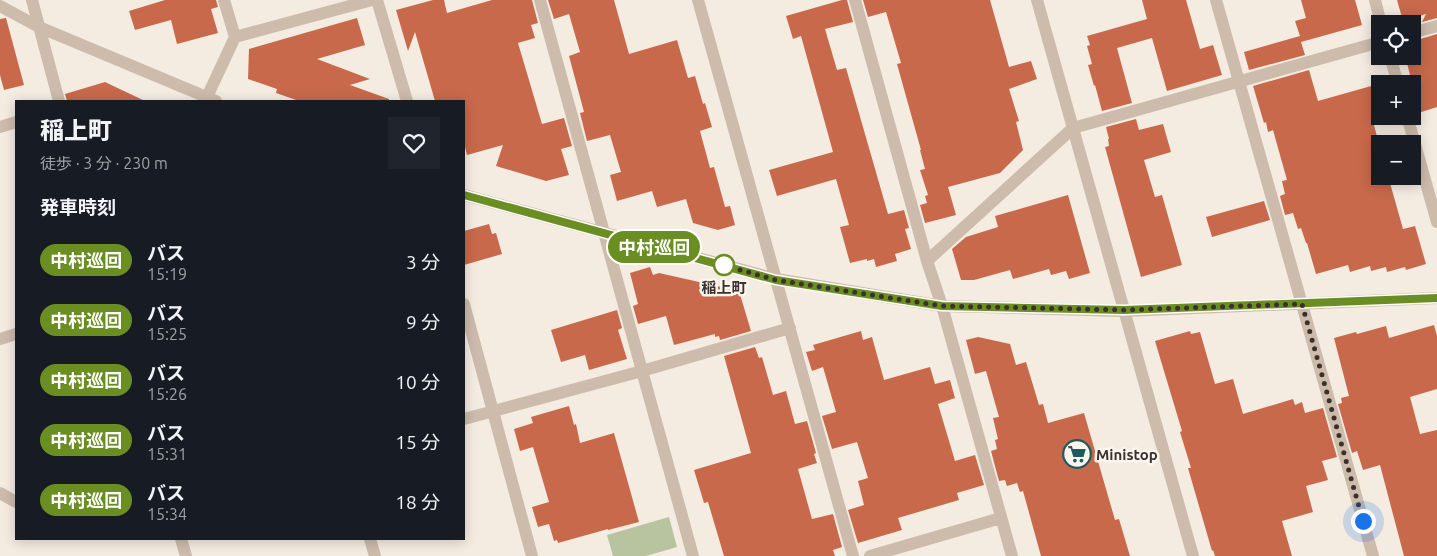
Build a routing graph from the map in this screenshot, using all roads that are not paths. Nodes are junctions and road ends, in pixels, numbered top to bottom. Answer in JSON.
{"nodes":[{"id":1,"x":32,"y":0,"type":"edge"},
{"id":2,"x":224,"y":0,"type":"edge"},
{"id":3,"x":372,"y":0,"type":"edge"},
{"id":4,"x":377,"y":0,"type":"edge"},
{"id":5,"x":540,"y":0,"type":"edge"},
{"id":6,"x":698,"y":0,"type":"edge"},
{"id":7,"x":855,"y":0,"type":"edge"},
{"id":8,"x":1037,"y":0,"type":"edge"},
{"id":9,"x":1216,"y":0,"type":"edge"},
{"id":10,"x":1375,"y":0,"type":"edge"},
{"id":11,"x":0,"y":6,"type":"edge"},
{"id":12,"x":1379,"y":15,"type":"edge"},
{"id":13,"x":1437,"y":26,"type":"edge"},
{"id":14,"x":39,"y":27,"type":"junction"},
{"id":15,"x":1421,"y":30,"type":"edge"},
{"id":16,"x":235,"y":37,"type":"junction"},
{"id":17,"x":1371,"y":44,"type":"edge"},
{"id":18,"x":1239,"y":81,"type":"junction"},
{"id":19,"x":212,"y":99,"type":"edge"},
{"id":20,"x":59,"y":100,"type":"edge"},
{"id":21,"x":407,"y":100,"type":"edge"},
{"id":22,"x":15,"y":122,"type":"edge"},
{"id":23,"x":1410,"y":125,"type":"edge"},
{"id":24,"x":0,"y":127,"type":"edge"},
{"id":25,"x":1073,"y":128,"type":"junction"},
{"id":26,"x":465,"y":195,"type":"edge"},
{"id":27,"x":1437,"y":222,"type":"edge"},
{"id":28,"x":604,"y":233,"type":"junction"},
{"id":29,"x":927,"y":261,"type":"junction"},
{"id":30,"x":776,"y":280,"type":"junction"},
{"id":31,"x":1437,"y":298,"type":"edge"},
{"id":32,"x":1302,"y":304,"type":"junction"},
{"id":33,"x":942,"y":306,"type":"junction"},
{"id":34,"x":465,"y":308,"type":"edge"},
{"id":35,"x":1124,"y":310,"type":"junction"},
{"id":36,"x":790,"y":328,"type":"junction"},
{"id":37,"x":15,"y":334,"type":"edge"},
{"id":38,"x":0,"y":339,"type":"edge"},
{"id":39,"x":642,"y":371,"type":"junction"},
{"id":40,"x":493,"y":412,"type":"junction"},
{"id":41,"x":465,"y":419,"type":"edge"},
{"id":42,"x":0,"y":493,"type":"edge"},
{"id":43,"x":15,"y":501,"type":"edge"},
{"id":44,"x":1001,"y":518,"type":"junction"},
{"id":45,"x":181,"y":540,"type":"edge"},
{"id":46,"x":370,"y":540,"type":"edge"},
{"id":47,"x":186,"y":556,"type":"edge"},
{"id":48,"x":375,"y":556,"type":"edge"},
{"id":49,"x":532,"y":556,"type":"edge"},
{"id":50,"x":693,"y":556,"type":"edge"},
{"id":51,"x":853,"y":556,"type":"edge"},
{"id":52,"x":870,"y":556,"type":"edge"},
{"id":53,"x":1012,"y":556,"type":"edge"},
{"id":54,"x":1193,"y":556,"type":"edge"},
{"id":55,"x":1373,"y":556,"type":"edge"}],
"edges":[{"from":1,"to":14,"type":"street"},
{"from":2,"to":16,"type":"street"},
{"from":3,"to":16,"type":"street"},
{"from":4,"to":21,"type":"street"},
{"from":5,"to":28,"type":"street"},
{"from":6,"to":30,"type":"street"},
{"from":7,"to":29,"type":"street"},
{"from":8,"to":25,"type":"street"},
{"from":9,"to":18,"type":"street"},
{"from":10,"to":12,"type":"street"},
{"from":11,"to":14,"type":"street"},
{"from":13,"to":15,"type":"street"},
{"from":14,"to":19,"type":"street"},
{"from":14,"to":20,"type":"street"},
{"from":16,"to":19,"type":"street"},
{"from":17,"to":18,"type":"street"},
{"from":18,"to":25,"type":"street"},
{"from":18,"to":32,"type":"street"},
{"from":22,"to":24,"type":"street"},
{"from":23,"to":27,"type":"street"},
{"from":25,"to":29,"type":"street"},
{"from":25,"to":35,"type":"street"},
{"from":26,"to":28,"type":"street"},
{"from":28,"to":30,"type":"street"},
{"from":28,"to":39,"type":"street"},
{"from":29,"to":33,"type":"street"},
{"from":30,"to":33,"type":"street"},
{"from":30,"to":36,"type":"street"},
{"from":31,"to":32,"type":"street"},
{"from":32,"to":35,"type":"street"},
{"from":32,"to":55,"type":"street"},
{"from":33,"to":35,"type":"street"},
{"from":33,"to":44,"type":"street"},
{"from":34,"to":40,"type":"street"},
{"from":35,"to":54,"type":"street"},
{"from":36,"to":39,"type":"street"},
{"from":36,"to":51,"type":"street"},
{"from":37,"to":38,"type":"street"},
{"from":39,"to":40,"type":"street"},
{"from":39,"to":50,"type":"street"},
{"from":40,"to":41,"type":"street"},
{"from":40,"to":49,"type":"street"},
{"from":42,"to":43,"type":"street"},
{"from":44,"to":52,"type":"street"},
{"from":44,"to":53,"type":"street"},
{"from":45,"to":47,"type":"street"},
{"from":46,"to":48,"type":"street"}]}
